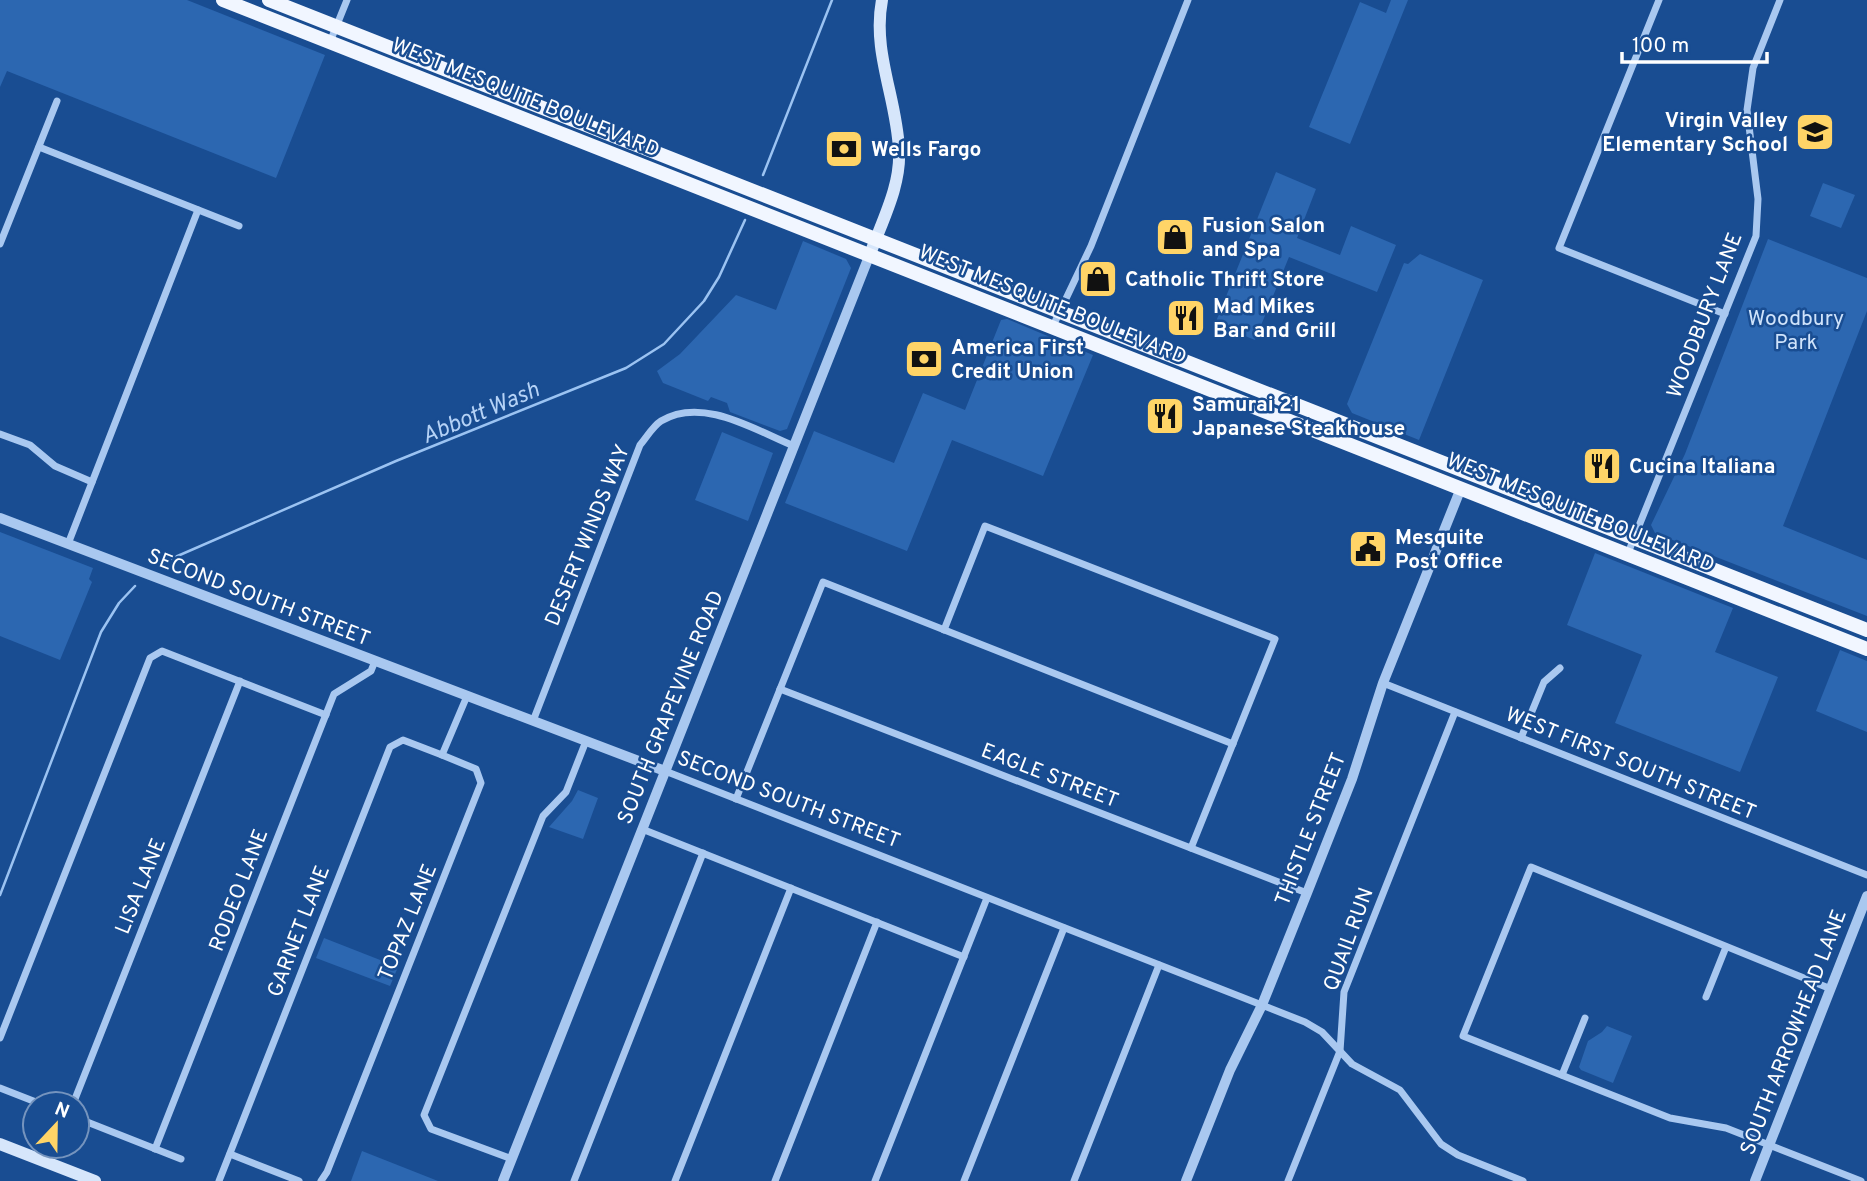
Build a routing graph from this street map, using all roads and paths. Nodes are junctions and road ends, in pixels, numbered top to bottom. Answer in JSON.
{"nodes":[{"id":1,"x":223,"y":0,"type":"edge"},
{"id":2,"x":269,"y":0,"type":"edge"},
{"id":3,"x":347,"y":0,"type":"edge"},
{"id":4,"x":882,"y":0,"type":"edge"},
{"id":5,"x":1188,"y":0,"type":"edge"},
{"id":6,"x":1658,"y":0,"type":"edge"},
{"id":7,"x":1780,"y":0,"type":"edge"},
{"id":8,"x":337,"y":27,"type":"junction"},
{"id":9,"x":330,"y":42,"type":"junction"},
{"id":10,"x":57,"y":101,"type":"dead end"},
{"id":11,"x":600,"y":131,"type":"junction"},
{"id":12,"x":38,"y":146,"type":"junction"},
{"id":13,"x":594,"y":146,"type":"junction"},
{"id":14,"x":198,"y":210,"type":"junction"},
{"id":15,"x":239,"y":226,"type":"dead end"},
{"id":16,"x":0,"y":244,"type":"edge"},
{"id":17,"x":873,"y":246,"type":"junction"},
{"id":18,"x":1059,"y":311,"type":"junction"},
{"id":19,"x":1725,"y":314,"type":"junction"},
{"id":20,"x":1053,"y":326,"type":"junction"},
{"id":21,"x":1148,"y":346,"type":"junction"},
{"id":22,"x":1142,"y":361,"type":"junction"},
{"id":23,"x":0,"y":434,"type":"edge"},
{"id":24,"x":794,"y":446,"type":"junction"},
{"id":25,"x":1467,"y":472,"type":"junction"},
{"id":26,"x":92,"y":482,"type":"junction"},
{"id":27,"x":1461,"y":488,"type":"junction"},
{"id":28,"x":0,"y":518,"type":"edge"},
{"id":29,"x":1634,"y":538,"type":"junction"},
{"id":30,"x":68,"y":544,"type":"junction"},
{"id":31,"x":1628,"y":553,"type":"junction"},
{"id":32,"x":944,"y":630,"type":"junction"},
{"id":33,"x":1867,"y":630,"type":"edge"},
{"id":34,"x":1867,"y":649,"type":"edge"},
{"id":35,"x":375,"y":661,"type":"junction"},
{"id":36,"x":1560,"y":668,"type":"dead end"},
{"id":37,"x":240,"y":681,"type":"junction"},
{"id":38,"x":1383,"y":683,"type":"junction"},
{"id":39,"x":780,"y":689,"type":"junction"},
{"id":40,"x":467,"y":696,"type":"junction"},
{"id":41,"x":1455,"y":712,"type":"junction"},
{"id":42,"x":326,"y":715,"type":"junction"},
{"id":43,"x":533,"y":721,"type":"junction"},
{"id":44,"x":1521,"y":738,"type":"junction"},
{"id":45,"x":586,"y":741,"type":"junction"},
{"id":46,"x":1233,"y":744,"type":"junction"},
{"id":47,"x":442,"y":755,"type":"junction"},
{"id":48,"x":665,"y":771,"type":"junction"},
{"id":49,"x":736,"y":799,"type":"junction"},
{"id":50,"x":642,"y":829,"type":"junction"},
{"id":51,"x":1191,"y":848,"type":"junction"},
{"id":52,"x":703,"y":853,"type":"junction"},
{"id":53,"x":1867,"y":875,"type":"edge"},
{"id":54,"x":791,"y":888,"type":"junction"},
{"id":55,"x":1307,"y":893,"type":"junction"},
{"id":56,"x":1867,"y":896,"type":"edge"},
{"id":57,"x":987,"y":898,"type":"junction"},
{"id":58,"x":877,"y":922,"type":"junction"},
{"id":59,"x":1064,"y":928,"type":"junction"},
{"id":60,"x":1726,"y":947,"type":"junction"},
{"id":61,"x":964,"y":957,"type":"junction"},
{"id":62,"x":1159,"y":965,"type":"junction"},
{"id":63,"x":1831,"y":989,"type":"junction"},
{"id":64,"x":1706,"y":997,"type":"dead end"},
{"id":65,"x":1262,"y":1005,"type":"junction"},
{"id":66,"x":1585,"y":1018,"type":"dead end"},
{"id":67,"x":0,"y":1038,"type":"edge"},
{"id":68,"x":1340,"y":1051,"type":"junction"},
{"id":69,"x":1563,"y":1075,"type":"junction"},
{"id":70,"x":0,"y":1088,"type":"edge"},
{"id":71,"x":79,"y":1090,"type":"edge"},
{"id":72,"x":21,"y":1096,"type":"edge"},
{"id":73,"x":91,"y":1124,"type":"edge"},
{"id":74,"x":0,"y":1144,"type":"edge"},
{"id":75,"x":1769,"y":1145,"type":"junction"},
{"id":76,"x":155,"y":1149,"type":"junction"},
{"id":77,"x":230,"y":1154,"type":"junction"},
{"id":78,"x":181,"y":1159,"type":"dead end"},
{"id":79,"x":512,"y":1159,"type":"junction"},
{"id":80,"x":1518,"y":1180,"type":"edge"},
{"id":81,"x":95,"y":1181,"type":"edge"},
{"id":82,"x":219,"y":1181,"type":"edge"},
{"id":83,"x":299,"y":1181,"type":"edge"},
{"id":84,"x":321,"y":1181,"type":"edge"},
{"id":85,"x":503,"y":1181,"type":"edge"},
{"id":86,"x":574,"y":1181,"type":"edge"},
{"id":87,"x":675,"y":1181,"type":"edge"},
{"id":88,"x":775,"y":1181,"type":"edge"},
{"id":89,"x":875,"y":1181,"type":"edge"},
{"id":90,"x":964,"y":1181,"type":"edge"},
{"id":91,"x":1074,"y":1181,"type":"edge"},
{"id":92,"x":1186,"y":1181,"type":"edge"},
{"id":93,"x":1288,"y":1181,"type":"edge"},
{"id":94,"x":1755,"y":1181,"type":"edge"},
{"id":95,"x":1861,"y":1181,"type":"edge"}],
"edges":[{"from":1,"to":9,"type":"main road","name":"WEST MESQUITE BOULEVARD"},
{"from":2,"to":8,"type":"main road","name":"WEST MESQUITE BOULEVARD"},
{"from":3,"to":8,"type":"street"},
{"from":4,"to":17,"type":"main road"},
{"from":5,"to":18,"type":"street"},
{"from":6,"to":19,"type":"street"},
{"from":7,"to":19,"type":"street","name":"WOODBURY LANE"},
{"from":8,"to":9,"type":"street"},
{"from":8,"to":11,"type":"main road","name":"WEST MESQUITE BOULEVARD"},
{"from":9,"to":13,"type":"main road","name":"WEST MESQUITE BOULEVARD"},
{"from":10,"to":12,"type":"street"},
{"from":11,"to":13,"type":"main road"},
{"from":11,"to":17,"type":"main road","name":"WEST MESQUITE BOULEVARD"},
{"from":12,"to":14,"type":"street"},
{"from":12,"to":16,"type":"street"},
{"from":13,"to":17,"type":"main road","name":"WEST MESQUITE BOULEVARD"},
{"from":14,"to":15,"type":"street"},
{"from":14,"to":26,"type":"street"},
{"from":17,"to":18,"type":"main road","name":"WEST MESQUITE BOULEVARD"},
{"from":17,"to":20,"type":"main road","name":"WEST MESQUITE BOULEVARD"},
{"from":17,"to":24,"type":"street","name":"SOUTH GRAPEVINE ROAD"},
{"from":18,"to":20,"type":"street"},
{"from":18,"to":21,"type":"main road","name":"WEST MESQUITE BOULEVARD"},
{"from":19,"to":29,"type":"street","name":"WOODBURY LANE"},
{"from":20,"to":22,"type":"main road","name":"WEST MESQUITE BOULEVARD"},
{"from":21,"to":22,"type":"main road"},
{"from":21,"to":25,"type":"main road","name":"WEST MESQUITE BOULEVARD"},
{"from":22,"to":27,"type":"main road","name":"WEST MESQUITE BOULEVARD"},
{"from":23,"to":26,"type":"street"},
{"from":24,"to":43,"type":"street","name":"DESERT WINDS WAY"},
{"from":24,"to":48,"type":"street","name":"SOUTH GRAPEVINE ROAD"},
{"from":25,"to":27,"type":"main road"},
{"from":25,"to":29,"type":"main road","name":"WEST MESQUITE BOULEVARD"},
{"from":26,"to":30,"type":"street"},
{"from":27,"to":31,"type":"main road","name":"WEST MESQUITE BOULEVARD"},
{"from":27,"to":38,"type":"street","name":"THISTLE STREET"},
{"from":28,"to":30,"type":"street","name":"SECOND SOUTH STREET"},
{"from":29,"to":31,"type":"street","name":"WOODBURY LANE"},
{"from":29,"to":33,"type":"main road","name":"WEST MESQUITE BOULEVARD"},
{"from":30,"to":35,"type":"street","name":"SECOND SOUTH STREET"},
{"from":31,"to":34,"type":"main road","name":"WEST MESQUITE BOULEVARD"},
{"from":32,"to":39,"type":"street"},
{"from":32,"to":46,"type":"street"},
{"from":32,"to":46,"type":"street"},
{"from":35,"to":40,"type":"street","name":"SECOND SOUTH STREET"},
{"from":35,"to":42,"type":"street","name":"RODEO LANE"},
{"from":36,"to":44,"type":"street"},
{"from":37,"to":42,"type":"street"},
{"from":37,"to":67,"type":"street"},
{"from":37,"to":71,"type":"street","name":"LISA LANE"},
{"from":38,"to":41,"type":"street","name":"WEST FIRST SOUTH STREET"},
{"from":38,"to":55,"type":"street","name":"THISTLE STREET"},
{"from":39,"to":49,"type":"street"},
{"from":39,"to":51,"type":"street","name":"EAGLE STREET"},
{"from":40,"to":43,"type":"street","name":"SECOND SOUTH STREET"},
{"from":40,"to":47,"type":"street"},
{"from":41,"to":44,"type":"street","name":"WEST FIRST SOUTH STREET"},
{"from":41,"to":68,"type":"street","name":"QUAIL RUN"},
{"from":42,"to":76,"type":"street","name":"RODEO LANE"},
{"from":43,"to":45,"type":"street","name":"SECOND SOUTH STREET"},
{"from":44,"to":53,"type":"street","name":"WEST FIRST SOUTH STREET"},
{"from":45,"to":48,"type":"street","name":"SECOND SOUTH STREET"},
{"from":45,"to":79,"type":"street"},
{"from":46,"to":51,"type":"street"},
{"from":47,"to":77,"type":"street","name":"GARNET LANE"},
{"from":47,"to":84,"type":"street","name":"TOPAZ LANE"},
{"from":48,"to":49,"type":"street","name":"SECOND SOUTH STREET"},
{"from":48,"to":50,"type":"street","name":"SOUTH GRAPEVINE ROAD"},
{"from":49,"to":57,"type":"street","name":"SECOND SOUTH STREET"},
{"from":50,"to":52,"type":"street"},
{"from":50,"to":79,"type":"street","name":"SOUTH GRAPEVINE ROAD"},
{"from":51,"to":55,"type":"street","name":"EAGLE STREET"},
{"from":52,"to":54,"type":"street"},
{"from":52,"to":86,"type":"street"},
{"from":54,"to":58,"type":"street"},
{"from":54,"to":87,"type":"street"},
{"from":55,"to":65,"type":"street","name":"THISTLE STREET"},
{"from":56,"to":63,"type":"street","name":"SOUTH ARROWHEAD LANE"},
{"from":57,"to":59,"type":"street","name":"SECOND SOUTH STREET"},
{"from":57,"to":61,"type":"street"},
{"from":58,"to":61,"type":"street"},
{"from":58,"to":88,"type":"street"},
{"from":59,"to":62,"type":"street","name":"SECOND SOUTH STREET"},
{"from":59,"to":90,"type":"street"},
{"from":60,"to":63,"type":"street"},
{"from":60,"to":64,"type":"street"},
{"from":60,"to":69,"type":"street"},
{"from":61,"to":89,"type":"street"},
{"from":62,"to":65,"type":"street","name":"SECOND SOUTH STREET"},
{"from":62,"to":91,"type":"street"},
{"from":63,"to":75,"type":"street","name":"SOUTH ARROWHEAD LANE"},
{"from":65,"to":68,"type":"street","name":"SECOND SOUTH STREET"},
{"from":65,"to":92,"type":"street","name":"THISTLE STREET"},
{"from":66,"to":69,"type":"street"},
{"from":68,"to":80,"type":"street","name":"SECOND SOUTH STREET"},
{"from":68,"to":93,"type":"street","name":"QUAIL RUN"},
{"from":69,"to":75,"type":"street"},
{"from":70,"to":72,"type":"street"},
{"from":73,"to":76,"type":"street"},
{"from":74,"to":81,"type":"main road"},
{"from":75,"to":94,"type":"street","name":"SOUTH ARROWHEAD LANE"},
{"from":75,"to":95,"type":"street"},
{"from":76,"to":78,"type":"street"},
{"from":77,"to":82,"type":"street","name":"GARNET LANE"},
{"from":77,"to":83,"type":"street"},
{"from":79,"to":85,"type":"street","name":"SOUTH GRAPEVINE ROAD"}]}
